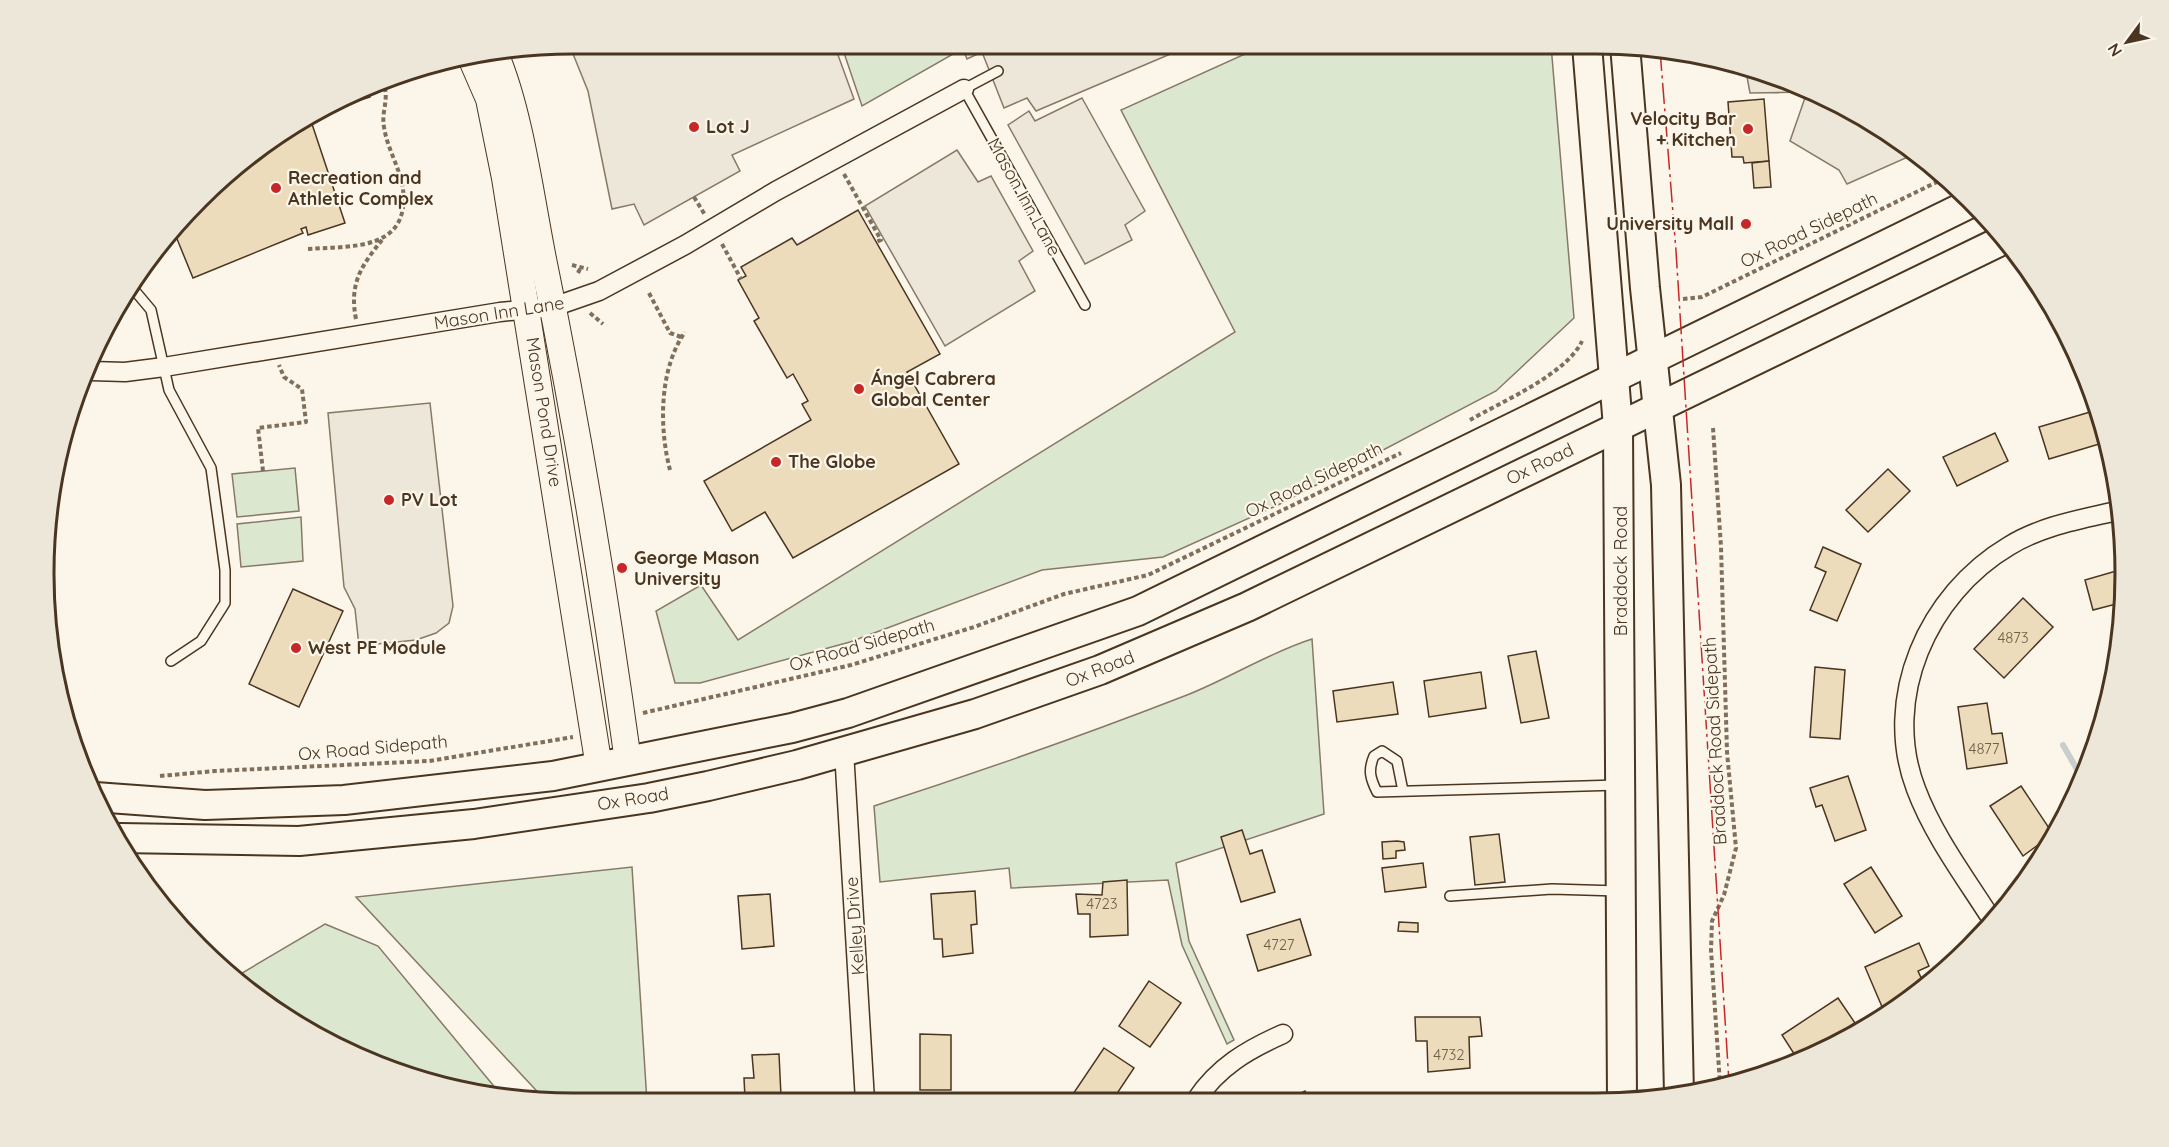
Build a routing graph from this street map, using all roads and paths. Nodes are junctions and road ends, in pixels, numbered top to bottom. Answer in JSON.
{"nodes":[{"id":1,"x":1588,"y":54,"type":"edge"},
{"id":2,"x":1626,"y":55,"type":"edge"},
{"id":3,"x":497,"y":60,"type":"edge"},
{"id":4,"x":474,"y":64,"type":"edge"},
{"id":5,"x":998,"y":71,"type":"dead end"},
{"id":6,"x":964,"y":89,"type":"junction"},
{"id":7,"x":386,"y":90,"type":"edge"},
{"id":8,"x":841,"y":168,"type":"dead end"},
{"id":9,"x":1937,"y":182,"type":"edge"},
{"id":10,"x":694,"y":197,"type":"dead end"},
{"id":11,"x":1964,"y":207,"type":"edge"},
{"id":12,"x":706,"y":218,"type":"dead end"},
{"id":13,"x":718,"y":238,"type":"dead end"},
{"id":14,"x":383,"y":239,"type":"junction"},
{"id":15,"x":876,"y":242,"type":"dead end"},
{"id":16,"x":1996,"y":243,"type":"edge"},
{"id":17,"x":308,"y":249,"type":"dead end"},
{"id":18,"x":572,"y":265,"type":"dead end"},
{"id":19,"x":581,"y":267,"type":"junction"},
{"id":20,"x":588,"y":268,"type":"dead end"},
{"id":21,"x":578,"y":273,"type":"dead end"},
{"id":22,"x":741,"y":279,"type":"dead end"},
{"id":23,"x":137,"y":293,"type":"edge"},
{"id":24,"x":649,"y":293,"type":"dead end"},
{"id":25,"x":1683,"y":299,"type":"dead end"},
{"id":26,"x":1085,"y":305,"type":"dead end"},
{"id":27,"x":553,"y":307,"type":"junction"},
{"id":28,"x":527,"y":309,"type":"junction"},
{"id":29,"x":590,"y":313,"type":"dead end"},
{"id":30,"x":603,"y":324,"type":"dead end"},
{"id":31,"x":685,"y":332,"type":"dead end"},
{"id":32,"x":361,"y":336,"type":"junction"},
{"id":33,"x":681,"y":338,"type":"junction"},
{"id":34,"x":1582,"y":341,"type":"dead end"},
{"id":35,"x":270,"y":350,"type":"junction"},
{"id":36,"x":1654,"y":357,"type":"junction"},
{"id":37,"x":164,"y":367,"type":"junction"},
{"id":38,"x":96,"y":371,"type":"edge"},
{"id":39,"x":1613,"y":376,"type":"junction"},
{"id":40,"x":1659,"y":406,"type":"junction"},
{"id":41,"x":1463,"y":424,"type":"dead end"},
{"id":42,"x":1618,"y":427,"type":"junction"},
{"id":43,"x":1713,"y":428,"type":"dead end"},
{"id":44,"x":1404,"y":452,"type":"dead end"},
{"id":45,"x":670,"y":470,"type":"dead end"},
{"id":46,"x":263,"y":471,"type":"dead end"},
{"id":47,"x":2112,"y":512,"type":"edge"},
{"id":48,"x":171,"y":661,"type":"dead end"},
{"id":49,"x":916,"y":689,"type":"junction"},
{"id":50,"x":622,"y":721,"type":"junction"},
{"id":51,"x":792,"y":728,"type":"junction"},
{"id":52,"x":595,"y":731,"type":"junction"},
{"id":53,"x":844,"y":751,"type":"junction"},
{"id":54,"x":628,"y":762,"type":"junction"},
{"id":55,"x":599,"y":767,"type":"junction"},
{"id":56,"x":149,"y":777,"type":"dead end"},
{"id":57,"x":1621,"y":785,"type":"junction"},
{"id":58,"x":1403,"y":791,"type":"junction"},
{"id":59,"x":106,"y":798,"type":"edge"},
{"id":60,"x":127,"y":838,"type":"edge"},
{"id":61,"x":1620,"y":891,"type":"junction"},
{"id":62,"x":1450,"y":896,"type":"dead end"},
{"id":63,"x":1988,"y":913,"type":"edge"},
{"id":64,"x":1283,"y":1034,"type":"dead end"},
{"id":65,"x":1720,"y":1078,"type":"edge"},
{"id":66,"x":1679,"y":1086,"type":"edge"},
{"id":67,"x":1622,"y":1092,"type":"edge"},
{"id":68,"x":865,"y":1093,"type":"edge"},
{"id":69,"x":1201,"y":1093,"type":"edge"}],
"edges":[{"from":1,"to":39,"type":"main road","name":"Braddock Road"},
{"from":2,"to":36,"type":"main road"},
{"from":3,"to":27,"type":"street","name":"Mason Pond Drive"},
{"from":4,"to":28,"type":"street","name":"Mason Pond Drive"},
{"from":5,"to":6,"type":"lane","name":"Mason Inn Lane"},
{"from":6,"to":26,"type":"lane","name":"Mason Inn Lane"},
{"from":6,"to":27,"type":"street","name":"Mason Inn Lane"},
{"from":7,"to":14,"type":"path"},
{"from":8,"to":15,"type":"path"},
{"from":9,"to":25,"type":"path","name":"Ox Road Sidepath"},
{"from":10,"to":12,"type":"path"},
{"from":11,"to":36,"type":"main road","name":"Ox Road"},
{"from":13,"to":22,"type":"path"},
{"from":14,"to":17,"type":"path"},
{"from":14,"to":32,"type":"path"},
{"from":16,"to":40,"type":"main road","name":"Ox Road"},
{"from":18,"to":19,"type":"path"},
{"from":19,"to":20,"type":"path"},
{"from":19,"to":21,"type":"path"},
{"from":23,"to":37,"type":"lane"},
{"from":24,"to":33,"type":"path"},
{"from":27,"to":28,"type":"street","name":"Mason Inn Lane"},
{"from":27,"to":50,"type":"street","name":"Mason Pond Drive"},
{"from":28,"to":32,"type":"street","name":"Mason Inn Lane"},
{"from":28,"to":52,"type":"street","name":"Mason Pond Drive"},
{"from":29,"to":30,"type":"path"},
{"from":31,"to":33,"type":"path"},
{"from":32,"to":35,"type":"street","name":"Mason Inn Lane"},
{"from":33,"to":45,"type":"path"},
{"from":34,"to":41,"type":"path"},
{"from":35,"to":37,"type":"street","name":"Mason Inn Lane"},
{"from":35,"to":46,"type":"path"},
{"from":36,"to":39,"type":"main road","name":"Ox Road"},
{"from":36,"to":40,"type":"main road"},
{"from":37,"to":38,"type":"street","name":"Mason Inn Lane"},
{"from":37,"to":48,"type":"lane"},
{"from":39,"to":42,"type":"main road","name":"Braddock Road"},
{"from":39,"to":49,"type":"main road","name":"Ox Road"},
{"from":40,"to":42,"type":"main road","name":"Ox Road"},
{"from":40,"to":66,"type":"main road"},
{"from":42,"to":53,"type":"main road","name":"Ox Road"},
{"from":42,"to":57,"type":"main road","name":"Braddock Road"},
{"from":43,"to":65,"type":"path","name":"Braddock Road Sidepath"},
{"from":44,"to":50,"type":"path","name":"Ox Road Sidepath"},
{"from":47,"to":63,"type":"street"},
{"from":49,"to":51,"type":"main road","name":"Ox Road"},
{"from":49,"to":53,"type":"main road"},
{"from":50,"to":54,"type":"street","name":"Mason Pond Drive"},
{"from":51,"to":53,"type":"main road"},
{"from":51,"to":54,"type":"main road","name":"Ox Road"},
{"from":52,"to":55,"type":"street","name":"Mason Pond Drive"},
{"from":52,"to":56,"type":"path","name":"Ox Road Sidepath"},
{"from":53,"to":60,"type":"main road","name":"Ox Road"},
{"from":53,"to":68,"type":"street","name":"Kelley Drive"},
{"from":54,"to":55,"type":"main road","name":"Ox Road"},
{"from":55,"to":59,"type":"main road","name":"Ox Road"},
{"from":57,"to":58,"type":"lane"},
{"from":57,"to":61,"type":"main road","name":"Braddock Road"},
{"from":58,"to":58,"type":"lane"},
{"from":61,"to":62,"type":"lane"},
{"from":61,"to":67,"type":"main road","name":"Braddock Road"},
{"from":64,"to":69,"type":"street"}]}
